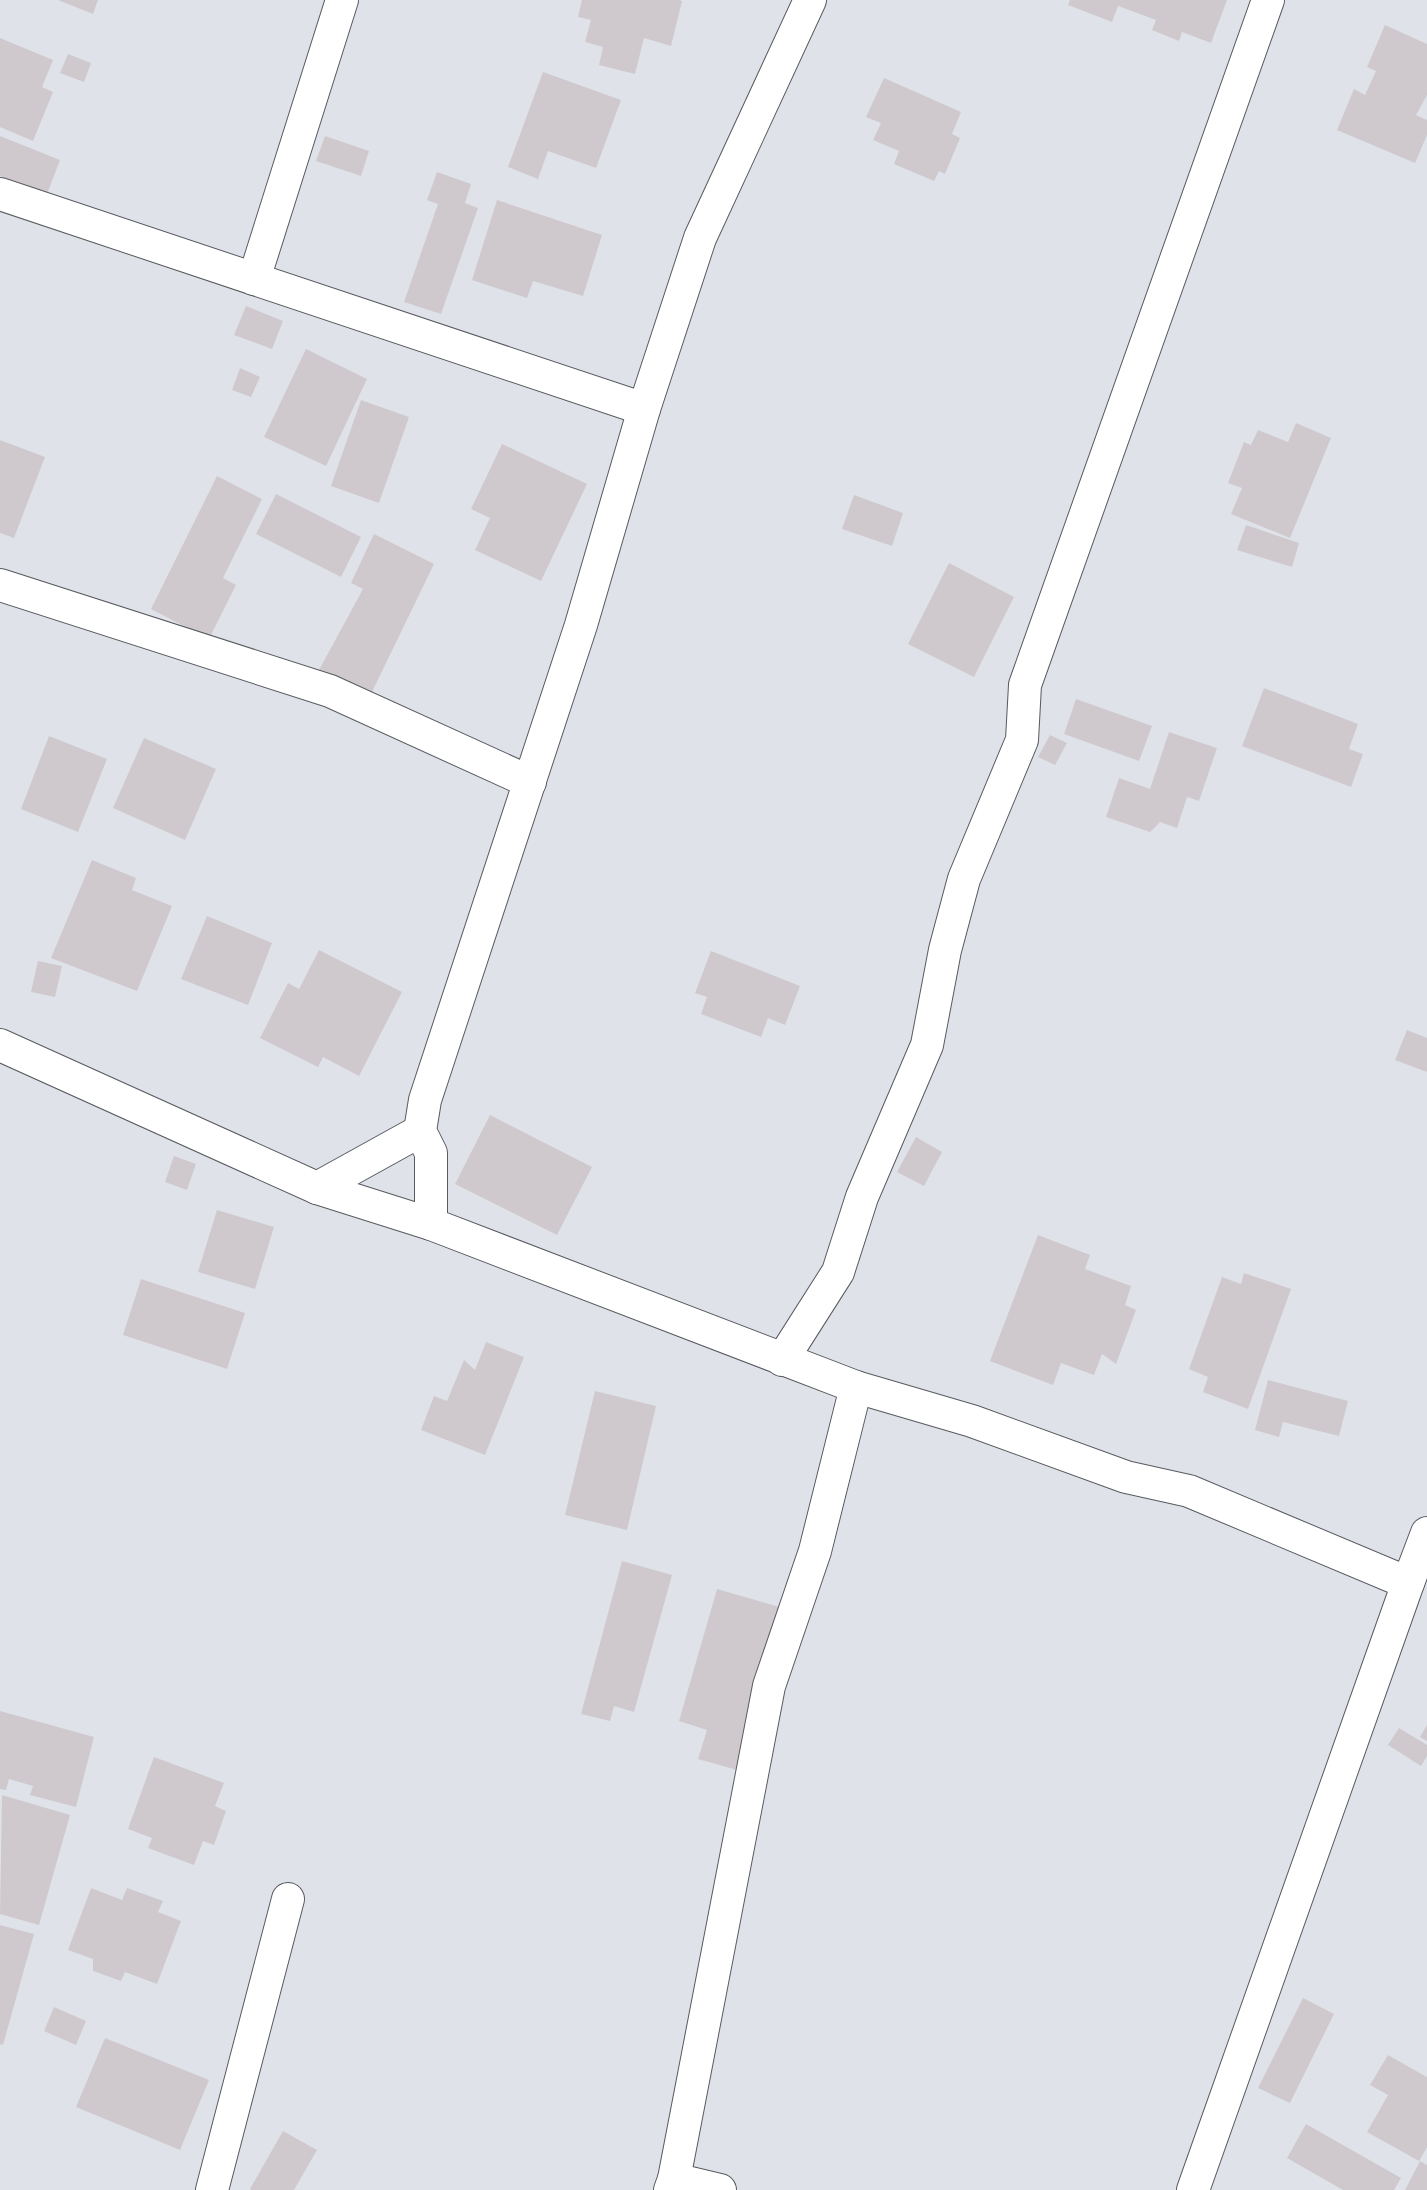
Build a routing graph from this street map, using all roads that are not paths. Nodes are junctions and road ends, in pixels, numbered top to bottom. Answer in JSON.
{"nodes":[{"id":1,"x":342,"y":0,"type":"edge"},
{"id":2,"x":810,"y":0,"type":"edge"},
{"id":3,"x":1268,"y":0,"type":"edge"},
{"id":4,"x":0,"y":194,"type":"edge"},
{"id":5,"x":254,"y":279,"type":"junction"},
{"id":6,"x":644,"y":409,"type":"junction"},
{"id":7,"x":0,"y":585,"type":"edge"},
{"id":8,"x":530,"y":782,"type":"junction"},
{"id":9,"x":0,"y":1045,"type":"edge"},
{"id":10,"x":420,"y":1131,"type":"junction"},
{"id":11,"x":317,"y":1188,"type":"junction"},
{"id":12,"x":431,"y":1224,"type":"junction"},
{"id":13,"x":782,"y":1360,"type":"junction"},
{"id":14,"x":856,"y":1387,"type":"junction"},
{"id":15,"x":1427,"y":1533,"type":"edge"},
{"id":16,"x":1408,"y":1583,"type":"junction"},
{"id":17,"x":288,"y":1899,"type":"dead end"},
{"id":18,"x":672,"y":2185,"type":"edge"},
{"id":19,"x":212,"y":2190,"type":"edge"},
{"id":20,"x":720,"y":2190,"type":"edge"},
{"id":21,"x":1193,"y":2190,"type":"edge"}],
"edges":[{"from":1,"to":5,"type":"street"},
{"from":2,"to":6,"type":"street"},
{"from":3,"to":13,"type":"street"},
{"from":4,"to":5,"type":"street"},
{"from":5,"to":6,"type":"street"},
{"from":6,"to":8,"type":"street"},
{"from":7,"to":8,"type":"street"},
{"from":8,"to":10,"type":"street"},
{"from":9,"to":11,"type":"street"},
{"from":10,"to":11,"type":"street"},
{"from":10,"to":12,"type":"street"},
{"from":11,"to":12,"type":"street"},
{"from":12,"to":13,"type":"street"},
{"from":13,"to":14,"type":"street"},
{"from":14,"to":16,"type":"street"},
{"from":14,"to":18,"type":"street"},
{"from":15,"to":16,"type":"street"},
{"from":16,"to":21,"type":"street"},
{"from":17,"to":19,"type":"street"},
{"from":18,"to":20,"type":"street"}]}
